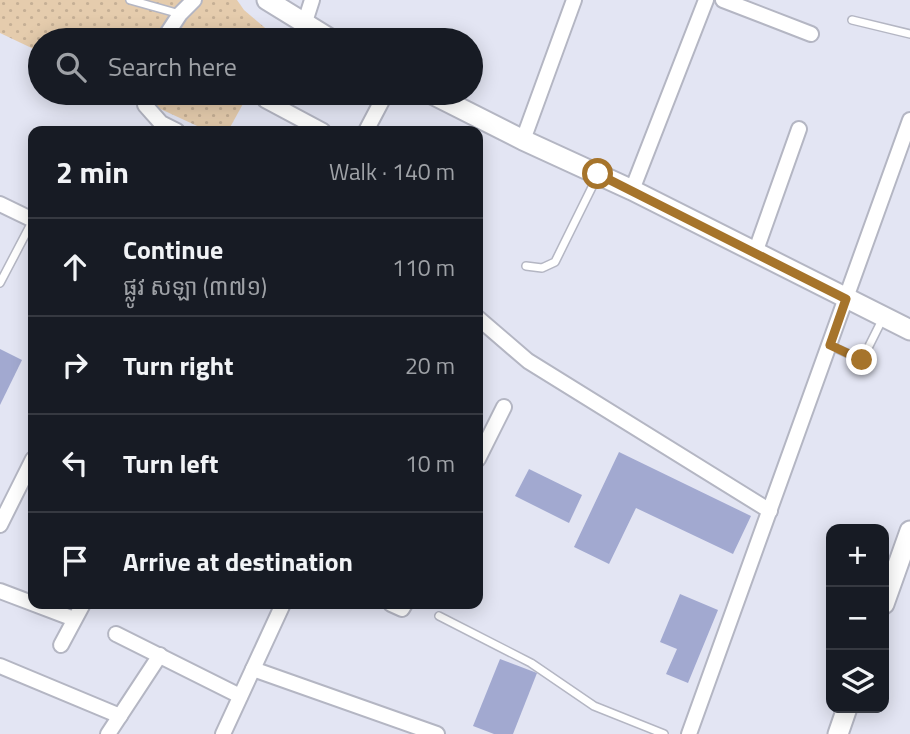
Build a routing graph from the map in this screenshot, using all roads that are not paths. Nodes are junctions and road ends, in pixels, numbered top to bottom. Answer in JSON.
{"nodes":[{"id":1,"x":130,"y":0,"type":"edge"},
{"id":2,"x":194,"y":0,"type":"edge"},
{"id":3,"x":267,"y":0,"type":"edge"},
{"id":4,"x":312,"y":0,"type":"edge"},
{"id":5,"x":574,"y":0,"type":"edge"},
{"id":6,"x":706,"y":0,"type":"edge"},
{"id":7,"x":723,"y":0,"type":"edge"},
{"id":8,"x":180,"y":14,"type":"junction"},
{"id":9,"x":852,"y":20,"type":"dead end"},
{"id":10,"x":304,"y":25,"type":"junction"},
{"id":11,"x":171,"y":28,"type":"edge"},
{"id":12,"x":310,"y":28,"type":"edge"},
{"id":13,"x":811,"y":34,"type":"dead end"},
{"id":14,"x":910,"y":34,"type":"edge"},
{"id":15,"x":145,"y":105,"type":"edge"},
{"id":16,"x":274,"y":105,"type":"edge"},
{"id":17,"x":380,"y":105,"type":"edge"},
{"id":18,"x":454,"y":105,"type":"edge"},
{"id":19,"x":910,"y":120,"type":"edge"},
{"id":20,"x":167,"y":126,"type":"edge"},
{"id":21,"x":314,"y":126,"type":"edge"},
{"id":22,"x":369,"y":126,"type":"edge"},
{"id":23,"x":799,"y":128,"type":"dead end"},
{"id":24,"x":523,"y":140,"type":"junction"},
{"id":25,"x":598,"y":174,"type":"junction"},
{"id":26,"x":632,"y":190,"type":"junction"},
{"id":27,"x":0,"y":204,"type":"edge"},
{"id":28,"x":28,"y":218,"type":"edge"},
{"id":29,"x":28,"y":230,"type":"edge"},
{"id":30,"x":755,"y":253,"type":"junction"},
{"id":31,"x":526,"y":266,"type":"dead end"},
{"id":32,"x":0,"y":283,"type":"edge"},
{"id":33,"x":846,"y":299,"type":"junction"},
{"id":34,"x":883,"y":317,"type":"junction"},
{"id":35,"x":483,"y":322,"type":"edge"},
{"id":36,"x":910,"y":330,"type":"edge"},
{"id":37,"x":830,"y":345,"type":"junction"},
{"id":38,"x":504,"y":407,"type":"dead end"},
{"id":39,"x":483,"y":448,"type":"edge"},
{"id":40,"x":28,"y":469,"type":"edge"},
{"id":41,"x":770,"y":511,"type":"junction"},
{"id":42,"x":0,"y":525,"type":"edge"},
{"id":43,"x":910,"y":531,"type":"edge"},
{"id":44,"x":0,"y":590,"type":"edge"},
{"id":45,"x":889,"y":590,"type":"edge"},
{"id":46,"x":28,"y":601,"type":"edge"},
{"id":47,"x":48,"y":609,"type":"edge"},
{"id":48,"x":80,"y":609,"type":"edge"},
{"id":49,"x":281,"y":609,"type":"edge"},
{"id":50,"x":439,"y":616,"type":"dead end"},
{"id":51,"x":74,"y":619,"type":"junction"},
{"id":52,"x":116,"y":634,"type":"dead end"},
{"id":53,"x":61,"y":645,"type":"dead end"},
{"id":54,"x":160,"y":654,"type":"junction"},
{"id":55,"x":0,"y":666,"type":"edge"},
{"id":56,"x":253,"y":669,"type":"junction"},
{"id":57,"x":240,"y":696,"type":"junction"},
{"id":58,"x":845,"y":713,"type":"edge"},
{"id":59,"x":120,"y":716,"type":"junction"},
{"id":60,"x":108,"y":734,"type":"edge"},
{"id":61,"x":223,"y":734,"type":"edge"},
{"id":62,"x":436,"y":734,"type":"edge"},
{"id":63,"x":664,"y":734,"type":"edge"},
{"id":64,"x":689,"y":734,"type":"edge"},
{"id":65,"x":838,"y":734,"type":"edge"}],
"edges":[{"from":1,"to":8,"type":"lane"},
{"from":2,"to":8,"type":"street"},
{"from":3,"to":10,"type":"street"},
{"from":4,"to":10,"type":"street"},
{"from":5,"to":24,"type":"street"},
{"from":6,"to":26,"type":"street"},
{"from":7,"to":13,"type":"street"},
{"from":8,"to":11,"type":"street"},
{"from":9,"to":14,"type":"lane"},
{"from":10,"to":12,"type":"street"},
{"from":15,"to":20,"type":"street"},
{"from":16,"to":21,"type":"street"},
{"from":17,"to":22,"type":"street"},
{"from":18,"to":24,"type":"street"},
{"from":19,"to":33,"type":"street"},
{"from":23,"to":30,"type":"street"},
{"from":24,"to":25,"type":"street"},
{"from":25,"to":26,"type":"street"},
{"from":25,"to":31,"type":"lane"},
{"from":26,"to":30,"type":"street"},
{"from":27,"to":28,"type":"street"},
{"from":29,"to":32,"type":"lane"},
{"from":30,"to":33,"type":"street"},
{"from":33,"to":34,"type":"street"},
{"from":33,"to":37,"type":"street"},
{"from":34,"to":36,"type":"street"},
{"from":34,"to":37,"type":"lane"},
{"from":35,"to":41,"type":"street"},
{"from":37,"to":41,"type":"street"},
{"from":38,"to":39,"type":"street"},
{"from":40,"to":42,"type":"street"},
{"from":41,"to":64,"type":"street"},
{"from":43,"to":45,"type":"street"},
{"from":44,"to":46,"type":"street"},
{"from":47,"to":51,"type":"street"},
{"from":48,"to":51,"type":"street"},
{"from":49,"to":56,"type":"street"},
{"from":50,"to":63,"type":"lane"},
{"from":51,"to":53,"type":"street"},
{"from":52,"to":54,"type":"street"},
{"from":54,"to":57,"type":"street"},
{"from":54,"to":59,"type":"street"},
{"from":55,"to":59,"type":"street"},
{"from":56,"to":57,"type":"street"},
{"from":56,"to":62,"type":"street"},
{"from":57,"to":61,"type":"street"},
{"from":58,"to":65,"type":"street"},
{"from":59,"to":60,"type":"street"}]}
